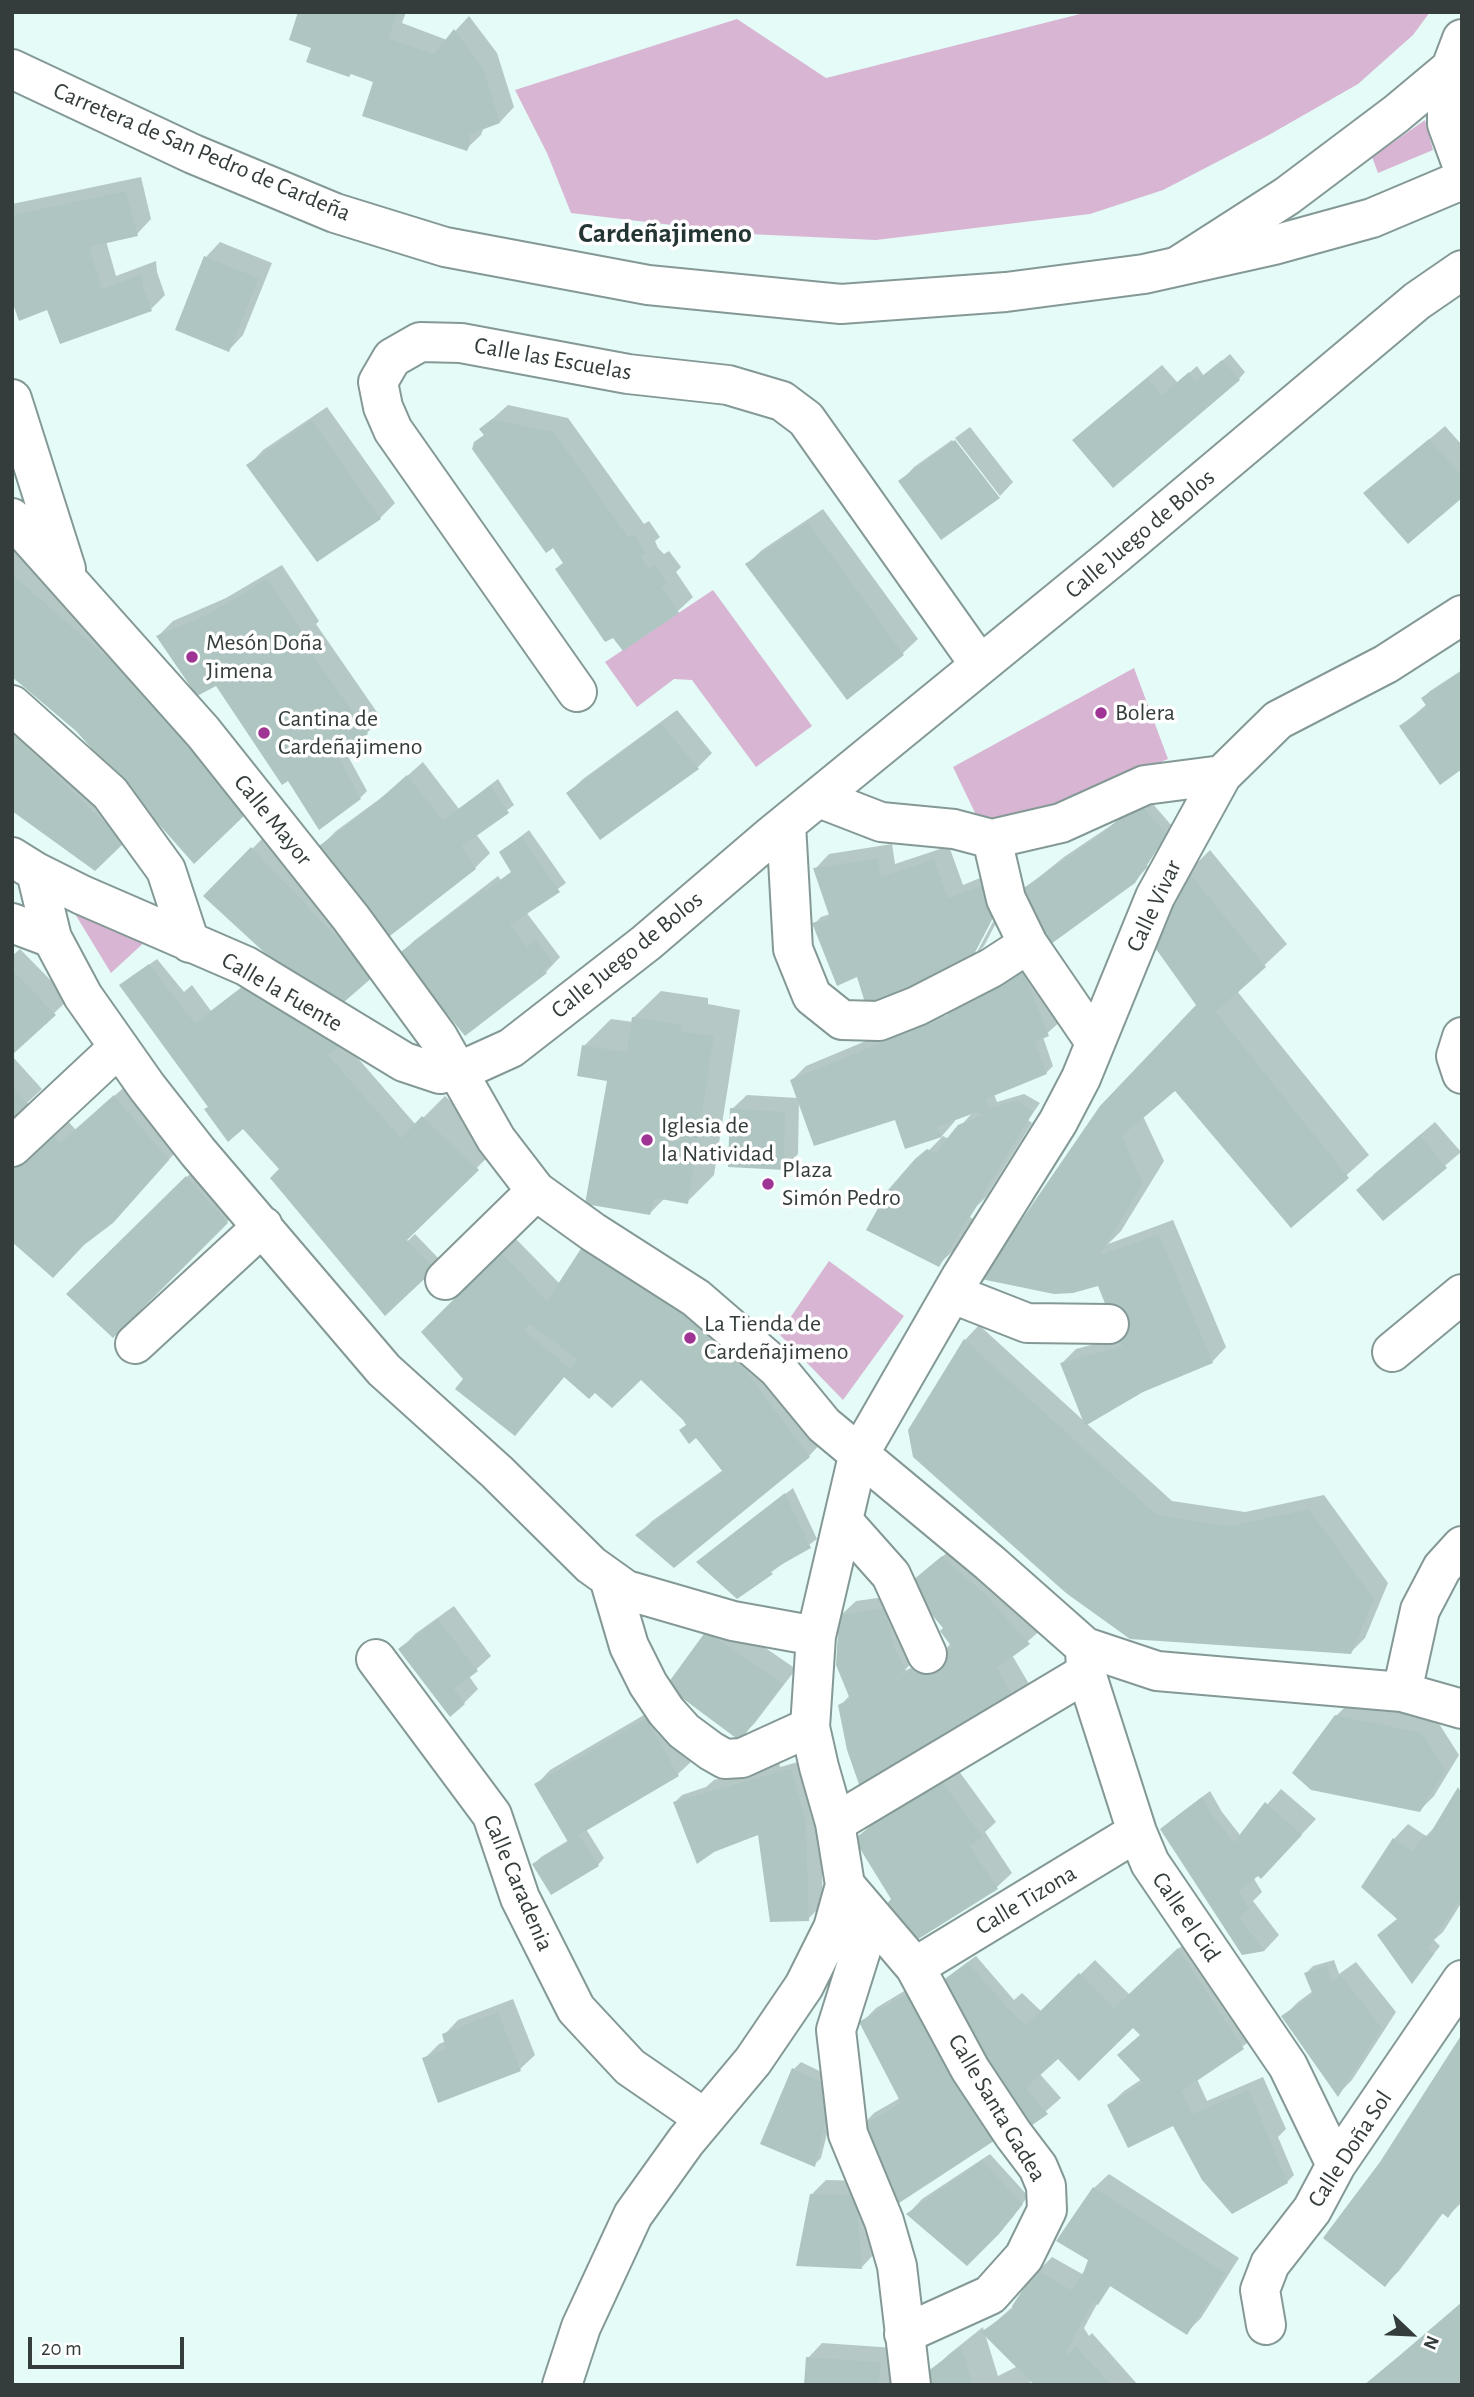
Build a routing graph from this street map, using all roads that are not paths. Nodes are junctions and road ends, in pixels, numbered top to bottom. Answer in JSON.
{"nodes":[{"id":1,"x":1456,"y":54,"type":"edge"},
{"id":2,"x":12,"y":69,"type":"edge"},
{"id":3,"x":1462,"y":164,"type":"edge"},
{"id":4,"x":1462,"y":180,"type":"edge"},
{"id":5,"x":1175,"y":268,"type":"junction"},
{"id":6,"x":1462,"y":270,"type":"edge"},
{"id":7,"x":12,"y":399,"type":"edge"},
{"id":8,"x":14,"y":523,"type":"edge"},
{"id":9,"x":71,"y":584,"type":"junction"},
{"id":10,"x":1462,"y":615,"type":"edge"},
{"id":11,"x":980,"y":665,"type":"junction"},
{"id":12,"x":577,"y":692,"type":"dead end"},
{"id":13,"x":12,"y":705,"type":"edge"},
{"id":14,"x":1222,"y":775,"type":"junction"},
{"id":15,"x":819,"y":798,"type":"junction"},
{"id":16,"x":786,"y":824,"type":"junction"},
{"id":17,"x":992,"y":839,"type":"junction"},
{"id":18,"x":24,"y":864,"type":"edge"},
{"id":19,"x":12,"y":923,"type":"edge"},
{"id":20,"x":52,"y":938,"type":"junction"},
{"id":21,"x":190,"y":943,"type":"junction"},
{"id":22,"x":1028,"y":944,"type":"junction"},
{"id":23,"x":1462,"y":1037,"type":"edge"},
{"id":24,"x":1095,"y":1042,"type":"junction"},
{"id":25,"x":119,"y":1047,"type":"junction"},
{"id":26,"x":458,"y":1070,"type":"junction"},
{"id":27,"x":1462,"y":1074,"type":"edge"},
{"id":28,"x":12,"y":1146,"type":"edge"},
{"id":29,"x":536,"y":1191,"type":"junction"},
{"id":30,"x":263,"y":1226,"type":"junction"},
{"id":31,"x":445,"y":1280,"type":"dead end"},
{"id":32,"x":953,"y":1294,"type":"junction"},
{"id":33,"x":1462,"y":1294,"type":"edge"},
{"id":34,"x":1109,"y":1324,"type":"dead end"},
{"id":35,"x":135,"y":1344,"type":"dead end"},
{"id":36,"x":1392,"y":1352,"type":"dead end"},
{"id":37,"x":858,"y":1456,"type":"junction"},
{"id":38,"x":843,"y":1521,"type":"junction"},
{"id":39,"x":1462,"y":1546,"type":"edge"},
{"id":40,"x":609,"y":1578,"type":"junction"},
{"id":41,"x":816,"y":1636,"type":"junction"},
{"id":42,"x":927,"y":1654,"type":"dead end"},
{"id":43,"x":376,"y":1660,"type":"dead end"},
{"id":44,"x":1086,"y":1660,"type":"junction"},
{"id":45,"x":1402,"y":1692,"type":"junction"},
{"id":46,"x":1462,"y":1709,"type":"edge"},
{"id":47,"x":810,"y":1727,"type":"junction"},
{"id":48,"x":835,"y":1823,"type":"junction"},
{"id":49,"x":1137,"y":1832,"type":"junction"},
{"id":50,"x":845,"y":1885,"type":"junction"},
{"id":51,"x":915,"y":1967,"type":"junction"},
{"id":52,"x":1462,"y":1980,"type":"edge"},
{"id":53,"x":704,"y":2118,"type":"junction"},
{"id":54,"x":1336,"y":2165,"type":"junction"},
{"id":55,"x":1266,"y":2325,"type":"dead end"},
{"id":56,"x":904,"y":2334,"type":"junction"},
{"id":57,"x":562,"y":2385,"type":"edge"},
{"id":58,"x":912,"y":2385,"type":"edge"}],
"edges":[{"from":1,"to":3,"type":"street"},
{"from":1,"to":5,"type":"street"},
{"from":2,"to":5,"type":"street","name":"Carretera de San Pedro de Cardeña"},
{"from":4,"to":5,"type":"street","name":"Carretera de San Pedro de Cardeña"},
{"from":6,"to":11,"type":"street","name":"Calle Juego de Bolos"},
{"from":7,"to":9,"type":"street","name":"Calle Mayor"},
{"from":8,"to":9,"type":"street","name":"Calle Mayor"},
{"from":9,"to":26,"type":"street","name":"Calle Mayor"},
{"from":10,"to":14,"type":"street","name":"Calle Vivar"},
{"from":11,"to":12,"type":"street","name":"Calle las Escuelas"},
{"from":11,"to":15,"type":"street","name":"Calle Juego de Bolos"},
{"from":13,"to":21,"type":"street","name":"Calle la Fuente"},
{"from":14,"to":17,"type":"street"},
{"from":14,"to":24,"type":"street","name":"Calle Vivar"},
{"from":15,"to":16,"type":"street","name":"Calle Juego de Bolos"},
{"from":15,"to":17,"type":"street"},
{"from":16,"to":22,"type":"street"},
{"from":16,"to":26,"type":"street","name":"Calle Juego de Bolos"},
{"from":17,"to":22,"type":"street"},
{"from":18,"to":20,"type":"street"},
{"from":18,"to":21,"type":"street"},
{"from":19,"to":20,"type":"street"},
{"from":20,"to":25,"type":"street"},
{"from":21,"to":26,"type":"street","name":"Calle la Fuente"},
{"from":22,"to":24,"type":"street"},
{"from":23,"to":27,"type":"street"},
{"from":24,"to":32,"type":"street","name":"Calle Vivar"},
{"from":25,"to":28,"type":"street"},
{"from":25,"to":30,"type":"street"},
{"from":26,"to":29,"type":"street"},
{"from":29,"to":31,"type":"street"},
{"from":29,"to":37,"type":"street"},
{"from":30,"to":35,"type":"street"},
{"from":30,"to":40,"type":"street"},
{"from":32,"to":34,"type":"street"},
{"from":32,"to":37,"type":"street","name":"Calle Vivar"},
{"from":33,"to":36,"type":"street"},
{"from":37,"to":38,"type":"street"},
{"from":37,"to":44,"type":"street"},
{"from":38,"to":41,"type":"street"},
{"from":38,"to":42,"type":"street"},
{"from":39,"to":45,"type":"street"},
{"from":40,"to":41,"type":"street"},
{"from":40,"to":47,"type":"street"},
{"from":41,"to":47,"type":"street"},
{"from":43,"to":53,"type":"street","name":"Calle Caradenia"},
{"from":44,"to":45,"type":"street"},
{"from":44,"to":48,"type":"street"},
{"from":44,"to":49,"type":"street","name":"Calle el Cid"},
{"from":45,"to":46,"type":"street"},
{"from":47,"to":48,"type":"street"},
{"from":48,"to":50,"type":"street"},
{"from":49,"to":51,"type":"street","name":"Calle Tizona"},
{"from":49,"to":54,"type":"street","name":"Calle el Cid"},
{"from":50,"to":51,"type":"street","name":"Calle Santa Gadea"},
{"from":50,"to":53,"type":"street"},
{"from":50,"to":56,"type":"street"},
{"from":51,"to":56,"type":"street","name":"Calle Santa Gadea"},
{"from":52,"to":54,"type":"street","name":"Calle Doña Sol"},
{"from":53,"to":57,"type":"street"},
{"from":54,"to":55,"type":"street","name":"Calle Doña Sol"},
{"from":56,"to":58,"type":"street"}]}
